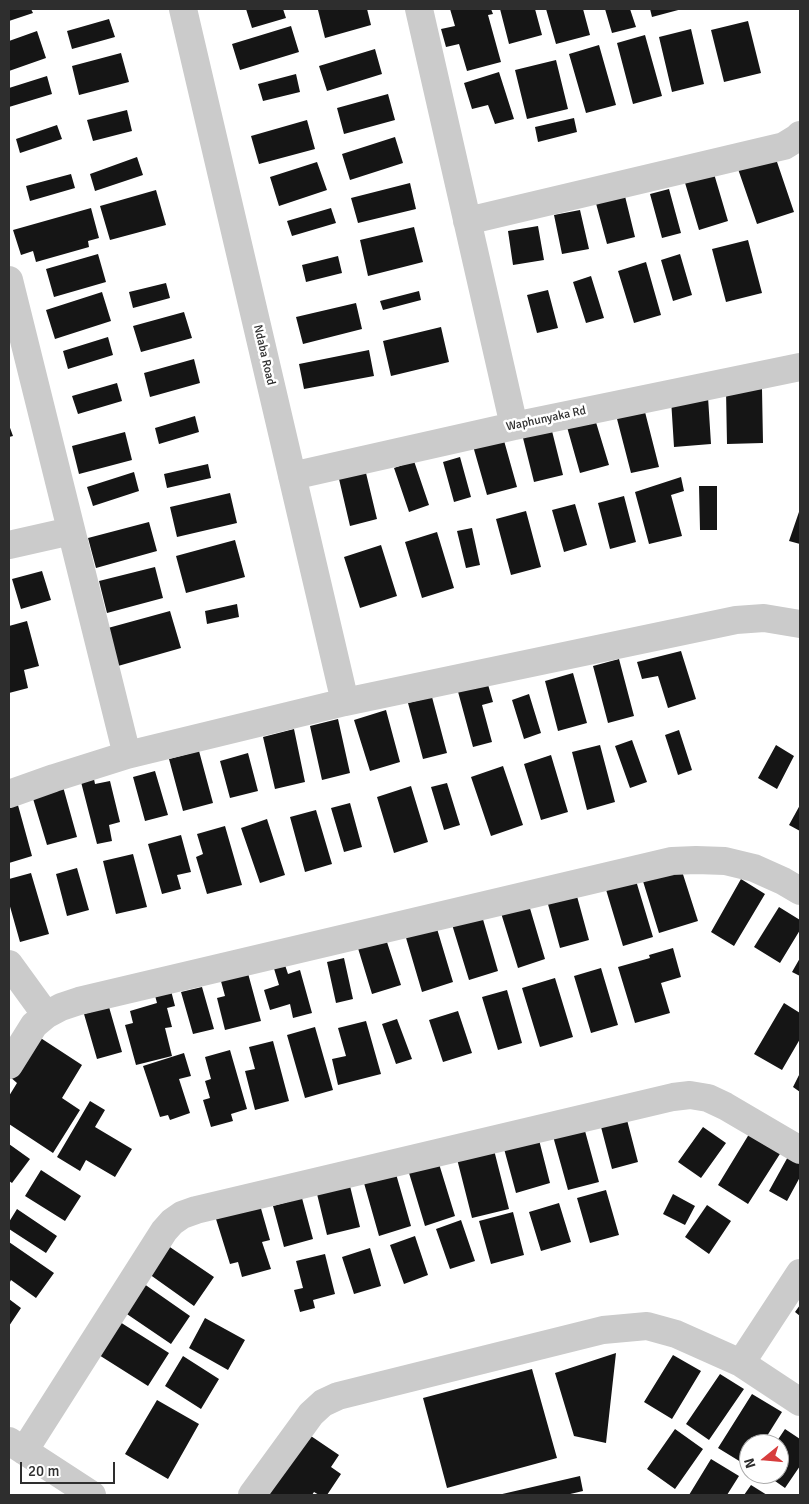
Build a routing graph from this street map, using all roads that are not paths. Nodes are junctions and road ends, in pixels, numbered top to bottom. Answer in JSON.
{"nodes":[{"id":1,"x":183,"y":9,"type":"edge"},
{"id":2,"x":419,"y":9,"type":"edge"},
{"id":3,"x":800,"y":135,"type":"edge"},
{"id":4,"x":467,"y":221,"type":"junction"},
{"id":5,"x":9,"y":280,"type":"edge"},
{"id":6,"x":14,"y":321,"type":"edge"},
{"id":7,"x":800,"y":367,"type":"edge"},
{"id":8,"x":514,"y":426,"type":"junction"},
{"id":9,"x":292,"y":476,"type":"junction"},
{"id":10,"x":71,"y":531,"type":"junction"},
{"id":11,"x":9,"y":545,"type":"edge"},
{"id":12,"x":800,"y":624,"type":"edge"},
{"id":13,"x":345,"y":702,"type":"junction"},
{"id":14,"x":127,"y":755,"type":"junction"},
{"id":15,"x":9,"y":794,"type":"edge"},
{"id":16,"x":800,"y":891,"type":"edge"},
{"id":17,"x":9,"y":964,"type":"edge"},
{"id":18,"x":46,"y":1015,"type":"junction"},
{"id":19,"x":9,"y":1064,"type":"edge"},
{"id":20,"x":800,"y":1150,"type":"edge"},
{"id":21,"x":800,"y":1273,"type":"edge"},
{"id":22,"x":741,"y":1363,"type":"junction"},
{"id":23,"x":800,"y":1402,"type":"edge"},
{"id":24,"x":16,"y":1446,"type":"edge"},
{"id":25,"x":92,"y":1495,"type":"edge"},
{"id":26,"x":252,"y":1495,"type":"edge"}],
"edges":[{"from":1,"to":9,"type":"street","name":"Ndaba Road"},
{"from":2,"to":4,"type":"street"},
{"from":3,"to":4,"type":"street"},
{"from":4,"to":8,"type":"street"},
{"from":5,"to":6,"type":"street"},
{"from":6,"to":10,"type":"street"},
{"from":7,"to":8,"type":"street","name":"Waphunyaka Rd"},
{"from":8,"to":9,"type":"street","name":"Waphunyaka Rd"},
{"from":9,"to":13,"type":"street","name":"Ndaba Road"},
{"from":10,"to":11,"type":"street"},
{"from":10,"to":14,"type":"street"},
{"from":12,"to":13,"type":"street"},
{"from":13,"to":14,"type":"street"},
{"from":14,"to":15,"type":"street"},
{"from":16,"to":18,"type":"street"},
{"from":17,"to":18,"type":"street"},
{"from":18,"to":19,"type":"street"},
{"from":20,"to":24,"type":"street"},
{"from":21,"to":22,"type":"street"},
{"from":22,"to":23,"type":"street"},
{"from":22,"to":26,"type":"street"},
{"from":24,"to":25,"type":"street"}]}
